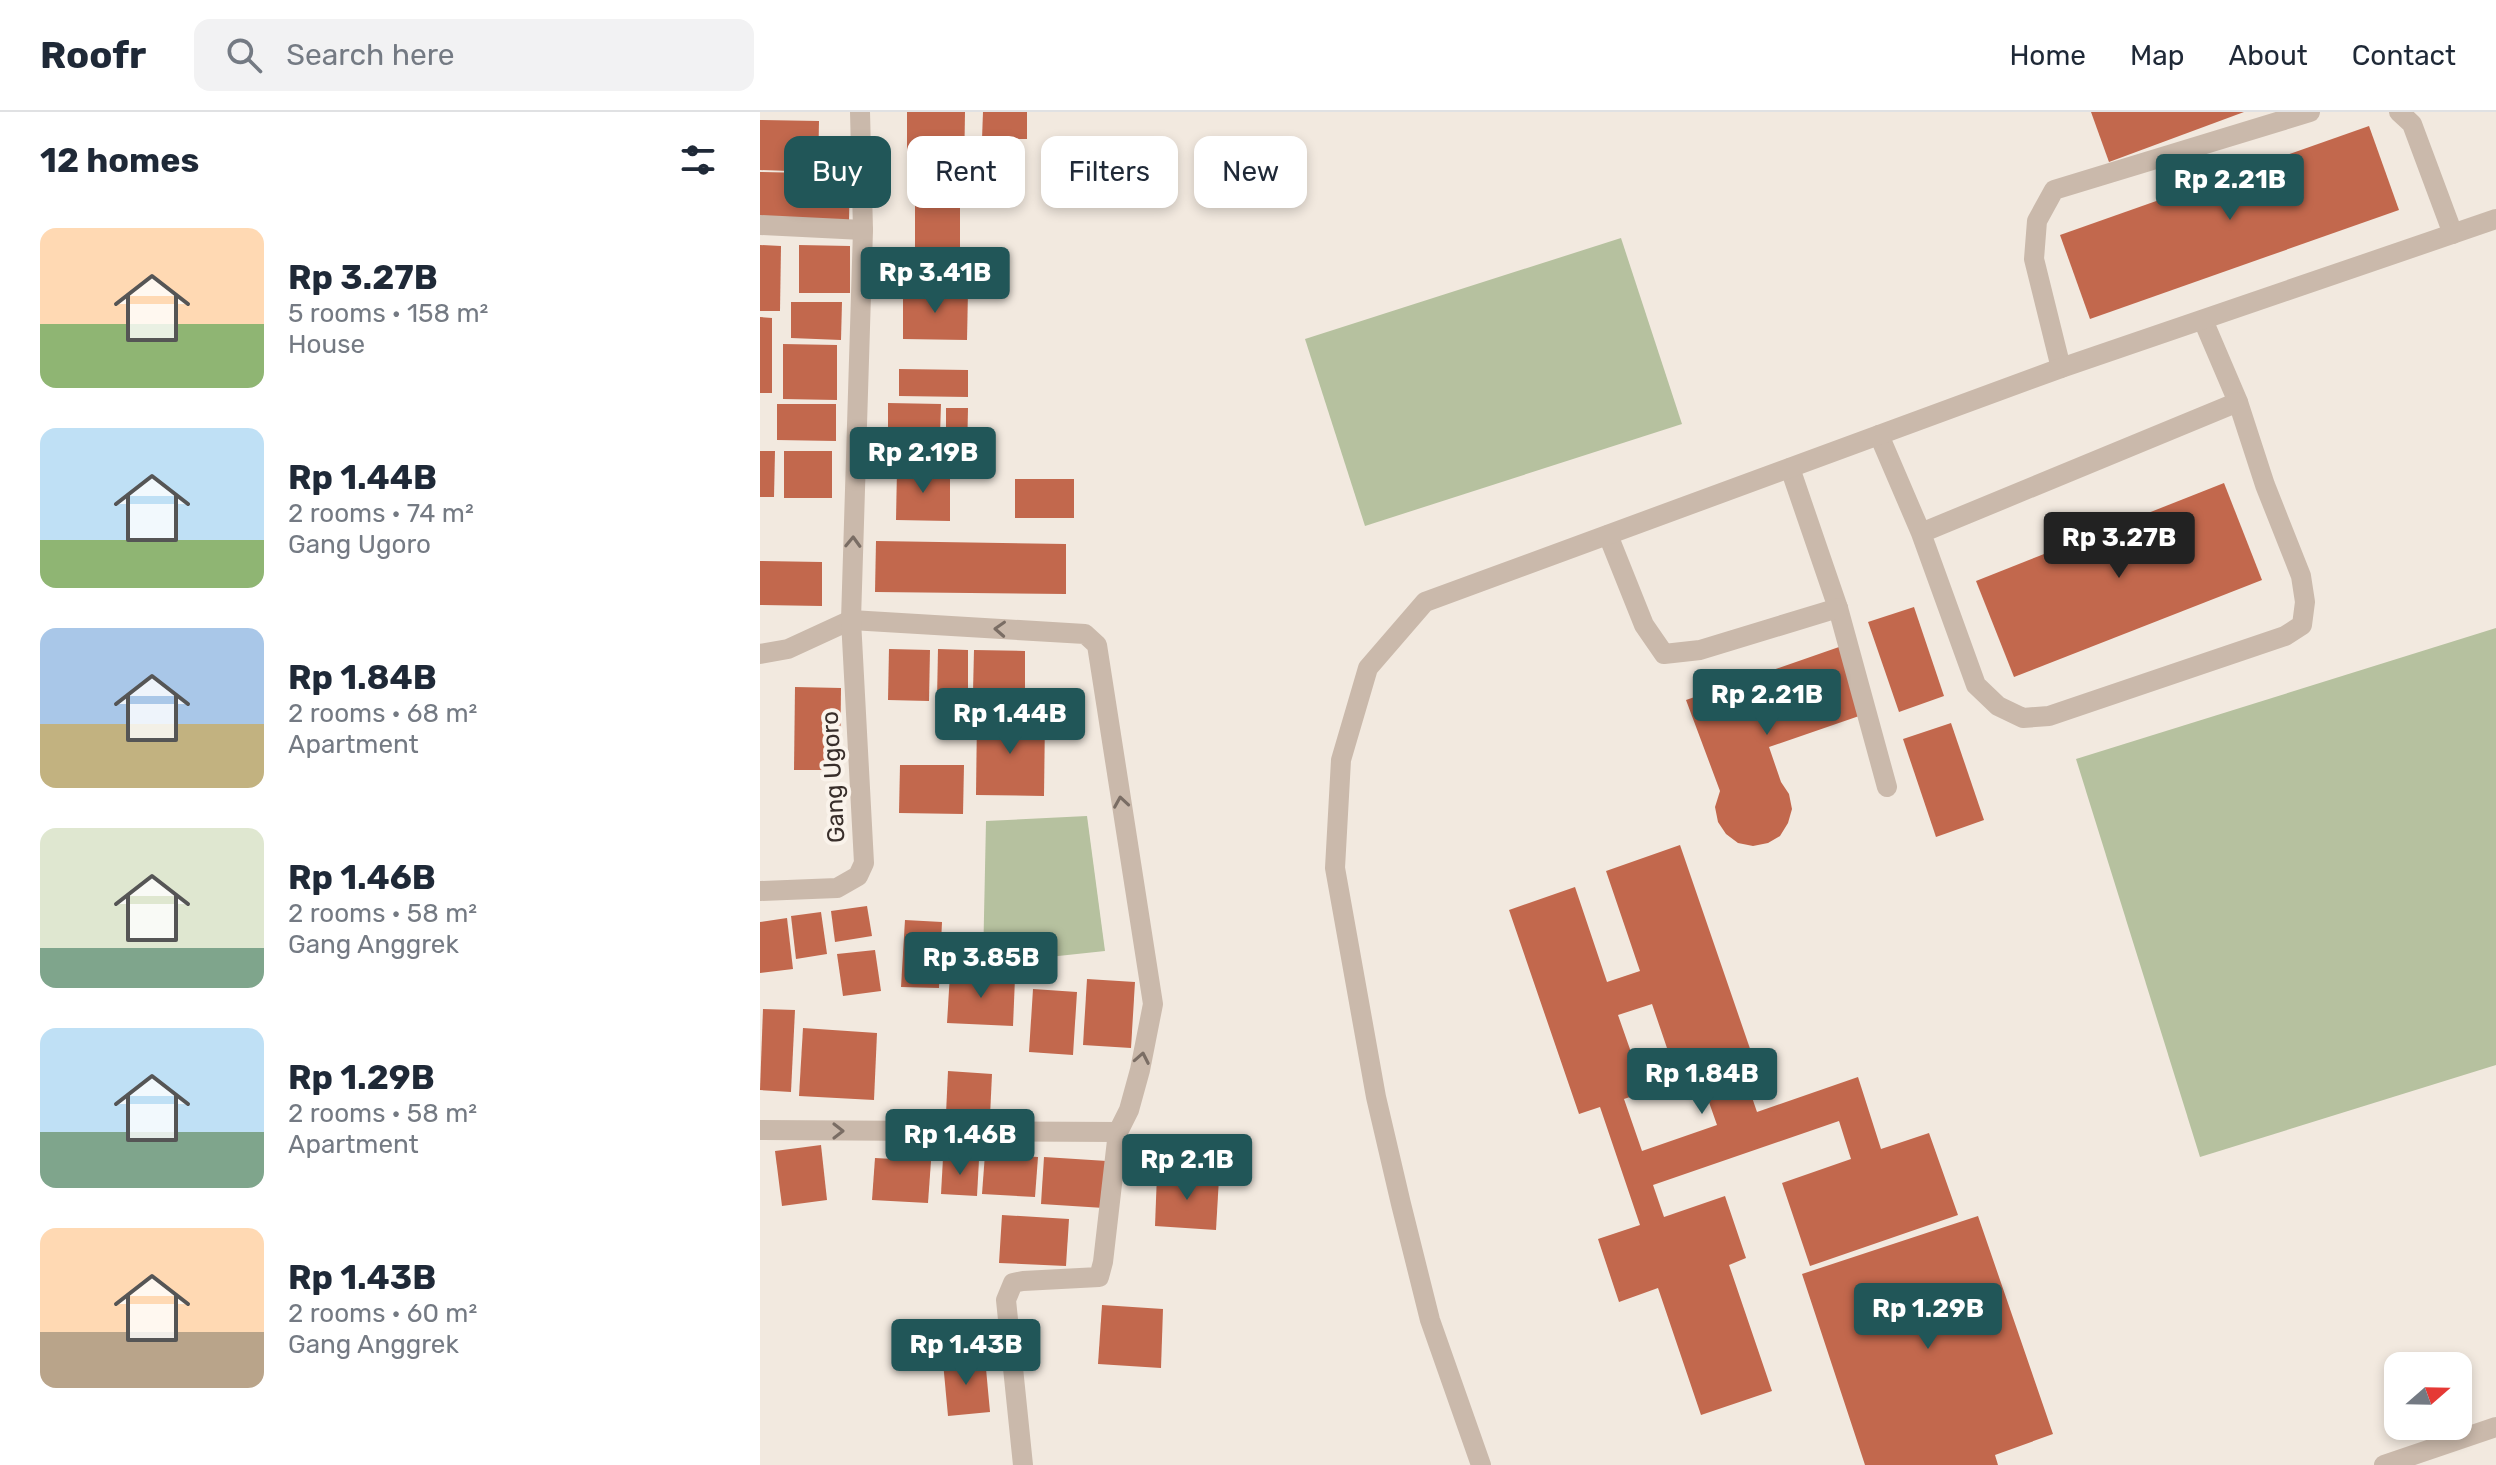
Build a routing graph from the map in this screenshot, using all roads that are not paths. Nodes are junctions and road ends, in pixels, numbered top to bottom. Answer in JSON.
{"nodes":[{"id":1,"x":860,"y":112,"type":"edge"},
{"id":2,"x":2310,"y":112,"type":"edge"},
{"id":3,"x":2399,"y":112,"type":"edge"},
{"id":4,"x":2496,"y":219,"type":"edge"},
{"id":5,"x":760,"y":225,"type":"edge"},
{"id":6,"x":863,"y":230,"type":"junction"},
{"id":7,"x":2453,"y":234,"type":"junction"},
{"id":8,"x":2203,"y":320,"type":"junction"},
{"id":9,"x":2061,"y":368,"type":"junction"},
{"id":10,"x":2238,"y":402,"type":"junction"},
{"id":11,"x":1879,"y":435,"type":"junction"},
{"id":12,"x":1790,"y":468,"type":"junction"},
{"id":13,"x":1921,"y":533,"type":"junction"},
{"id":14,"x":1608,"y":535,"type":"junction"},
{"id":15,"x":1838,"y":608,"type":"junction"},
{"id":16,"x":851,"y":620,"type":"junction"},
{"id":17,"x":760,"y":654,"type":"edge"},
{"id":18,"x":1887,"y":787,"type":"dead end"},
{"id":19,"x":760,"y":891,"type":"edge"},
{"id":20,"x":760,"y":1130,"type":"edge"},
{"id":21,"x":1118,"y":1132,"type":"junction"},
{"id":22,"x":2496,"y":1427,"type":"edge"},
{"id":23,"x":2427,"y":1458,"type":"edge"},
{"id":24,"x":1023,"y":1465,"type":"edge"},
{"id":25,"x":1481,"y":1465,"type":"edge"},
{"id":26,"x":2384,"y":1465,"type":"edge"}],
"edges":[{"from":1,"to":6,"type":"street"},
{"from":2,"to":9,"type":"street"},
{"from":3,"to":7,"type":"street"},
{"from":4,"to":7,"type":"street"},
{"from":5,"to":6,"type":"street"},
{"from":16,"to":6,"type":"street","one_way":true},
{"from":7,"to":8,"type":"street"},
{"from":8,"to":9,"type":"street"},
{"from":8,"to":10,"type":"street"},
{"from":9,"to":11,"type":"street"},
{"from":10,"to":13,"type":"street"},
{"from":10,"to":13,"type":"street"},
{"from":11,"to":12,"type":"street"},
{"from":11,"to":13,"type":"street"},
{"from":12,"to":14,"type":"street"},
{"from":12,"to":15,"type":"street"},
{"from":14,"to":15,"type":"street"},
{"from":14,"to":25,"type":"street"},
{"from":15,"to":18,"type":"street"},
{"from":16,"to":17,"type":"street"},
{"from":16,"to":19,"type":"street","name":"Gang Ugoro"},
{"from":21,"to":16,"type":"street","one_way":true},
{"from":20,"to":21,"type":"street","one_way":true},
{"from":21,"to":24,"type":"street"},
{"from":22,"to":23,"type":"street"},
{"from":23,"to":26,"type":"street"}]}
